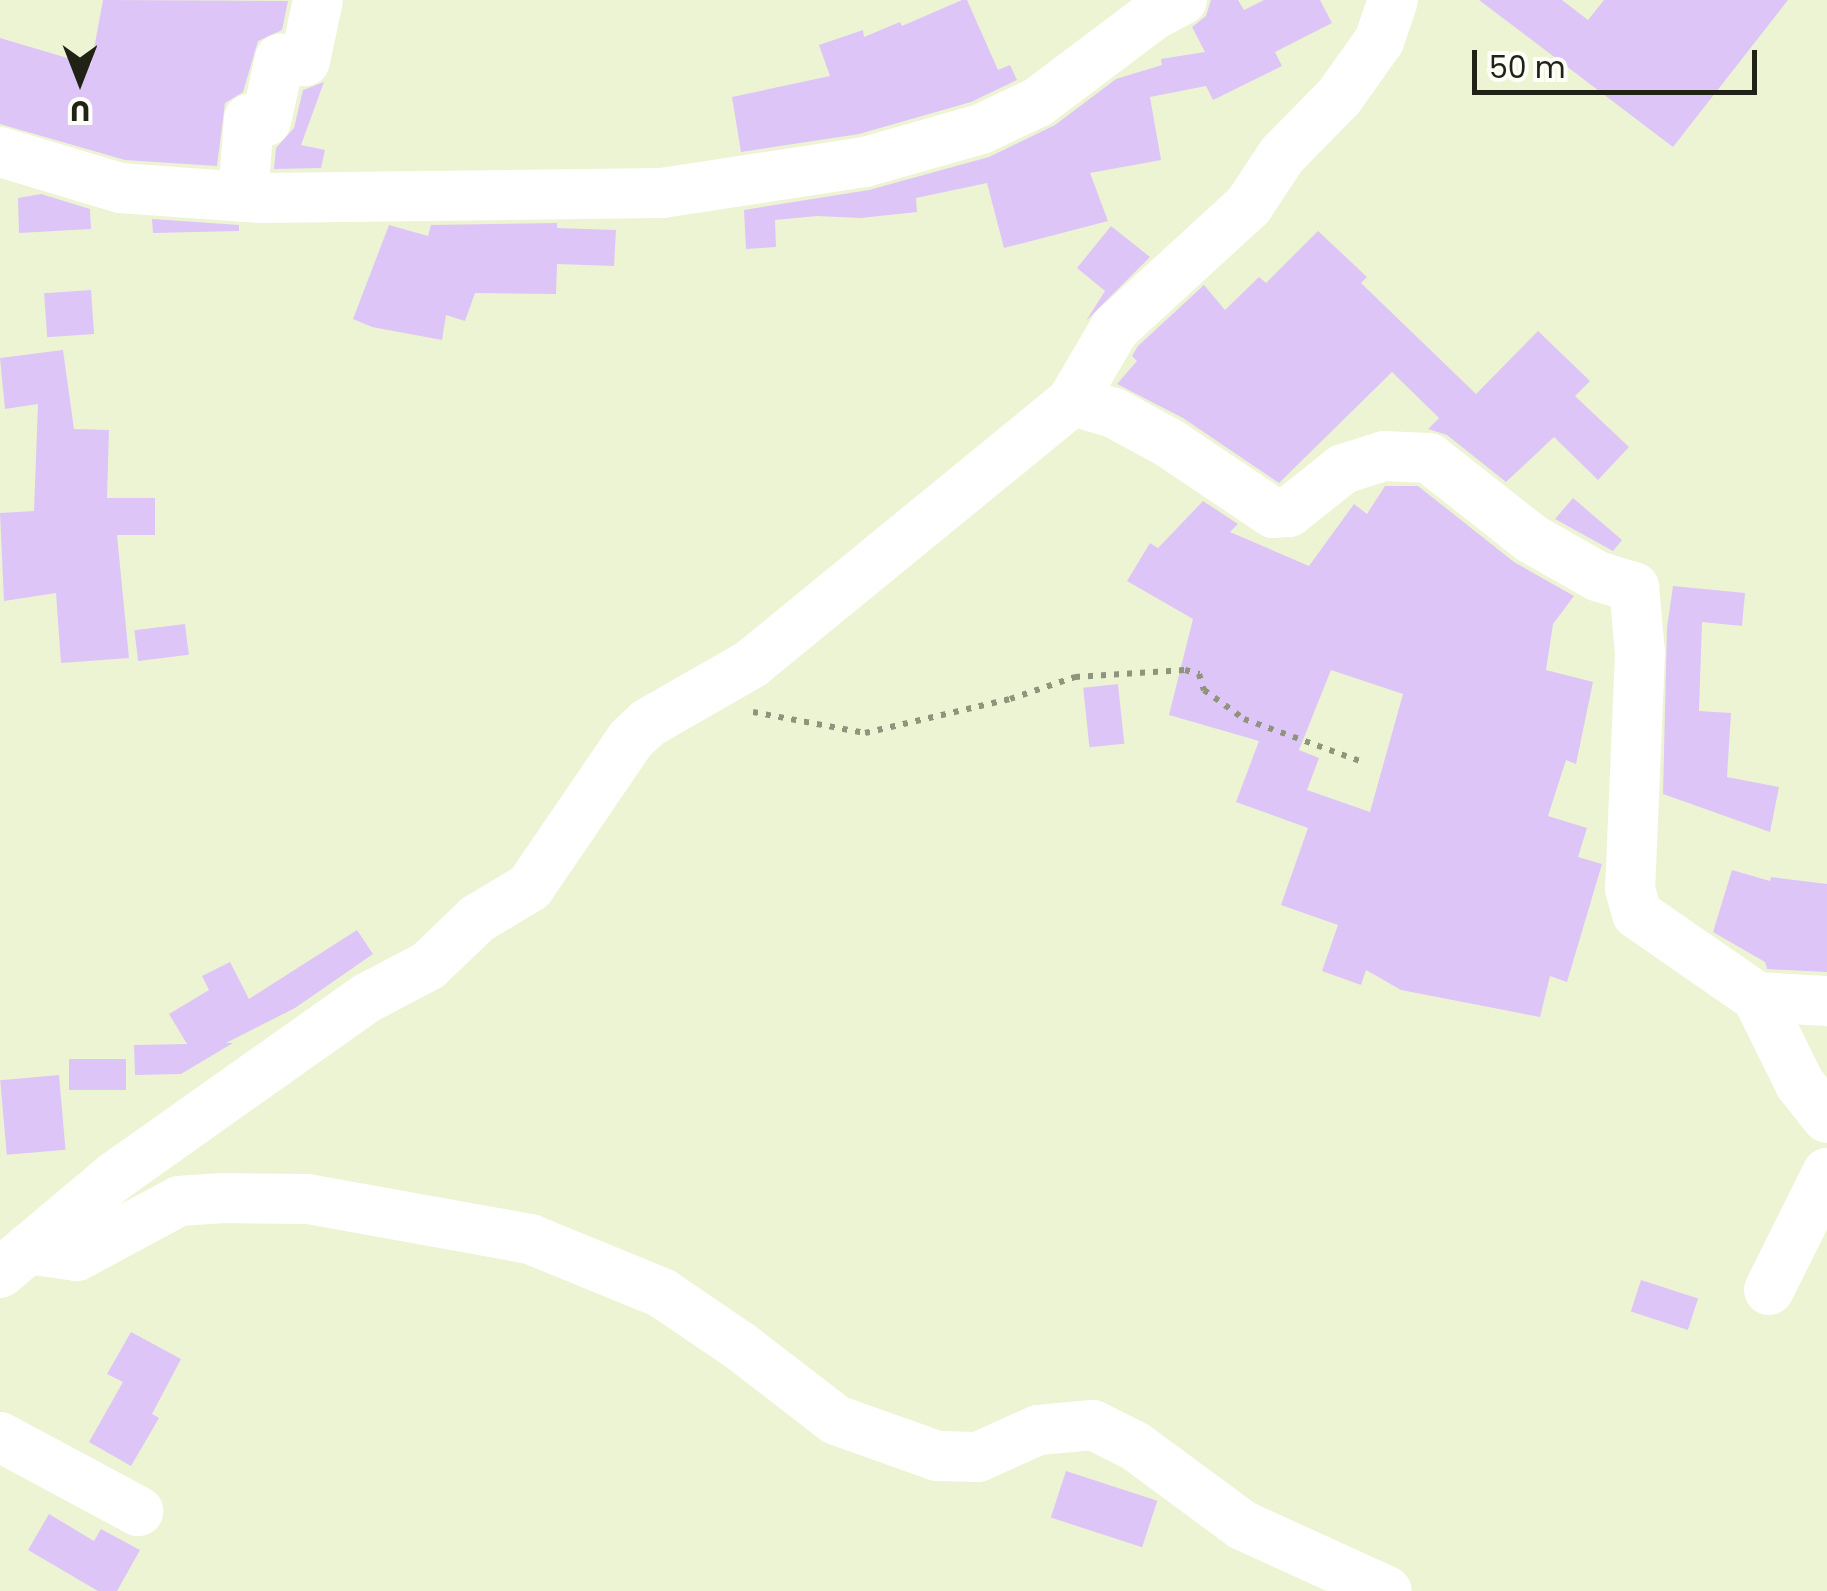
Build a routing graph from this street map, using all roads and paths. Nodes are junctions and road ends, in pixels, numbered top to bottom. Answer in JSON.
{"nodes":[{"id":1,"x":318,"y":0,"type":"edge"},
{"id":2,"x":1182,"y":0,"type":"edge"},
{"id":3,"x":1392,"y":0,"type":"edge"},
{"id":4,"x":0,"y":152,"type":"edge"},
{"id":5,"x":243,"y":197,"type":"junction"},
{"id":6,"x":1072,"y":401,"type":"junction"},
{"id":7,"x":694,"y":694,"type":"junction"},
{"id":8,"x":1363,"y":762,"type":"dead end"},
{"id":9,"x":1757,"y":998,"type":"junction"},
{"id":10,"x":1827,"y":1001,"type":"edge"},
{"id":11,"x":1827,"y":1118,"type":"edge"},
{"id":12,"x":1827,"y":1173,"type":"edge"},
{"id":13,"x":14,"y":1261,"type":"edge"},
{"id":14,"x":1768,"y":1290,"type":"dead end"},
{"id":15,"x":0,"y":1437,"type":"edge"},
{"id":16,"x":138,"y":1511,"type":"dead end"},
{"id":17,"x":1386,"y":1591,"type":"edge"}],
"edges":[{"from":1,"to":5,"type":"street"},
{"from":2,"to":5,"type":"street"},
{"from":3,"to":6,"type":"street"},
{"from":4,"to":5,"type":"street"},
{"from":6,"to":7,"type":"street"},
{"from":6,"to":9,"type":"street"},
{"from":7,"to":8,"type":"path"},
{"from":7,"to":13,"type":"street"},
{"from":9,"to":10,"type":"street"},
{"from":9,"to":11,"type":"street"},
{"from":12,"to":14,"type":"street"},
{"from":13,"to":17,"type":"street"},
{"from":15,"to":16,"type":"street"}]}
